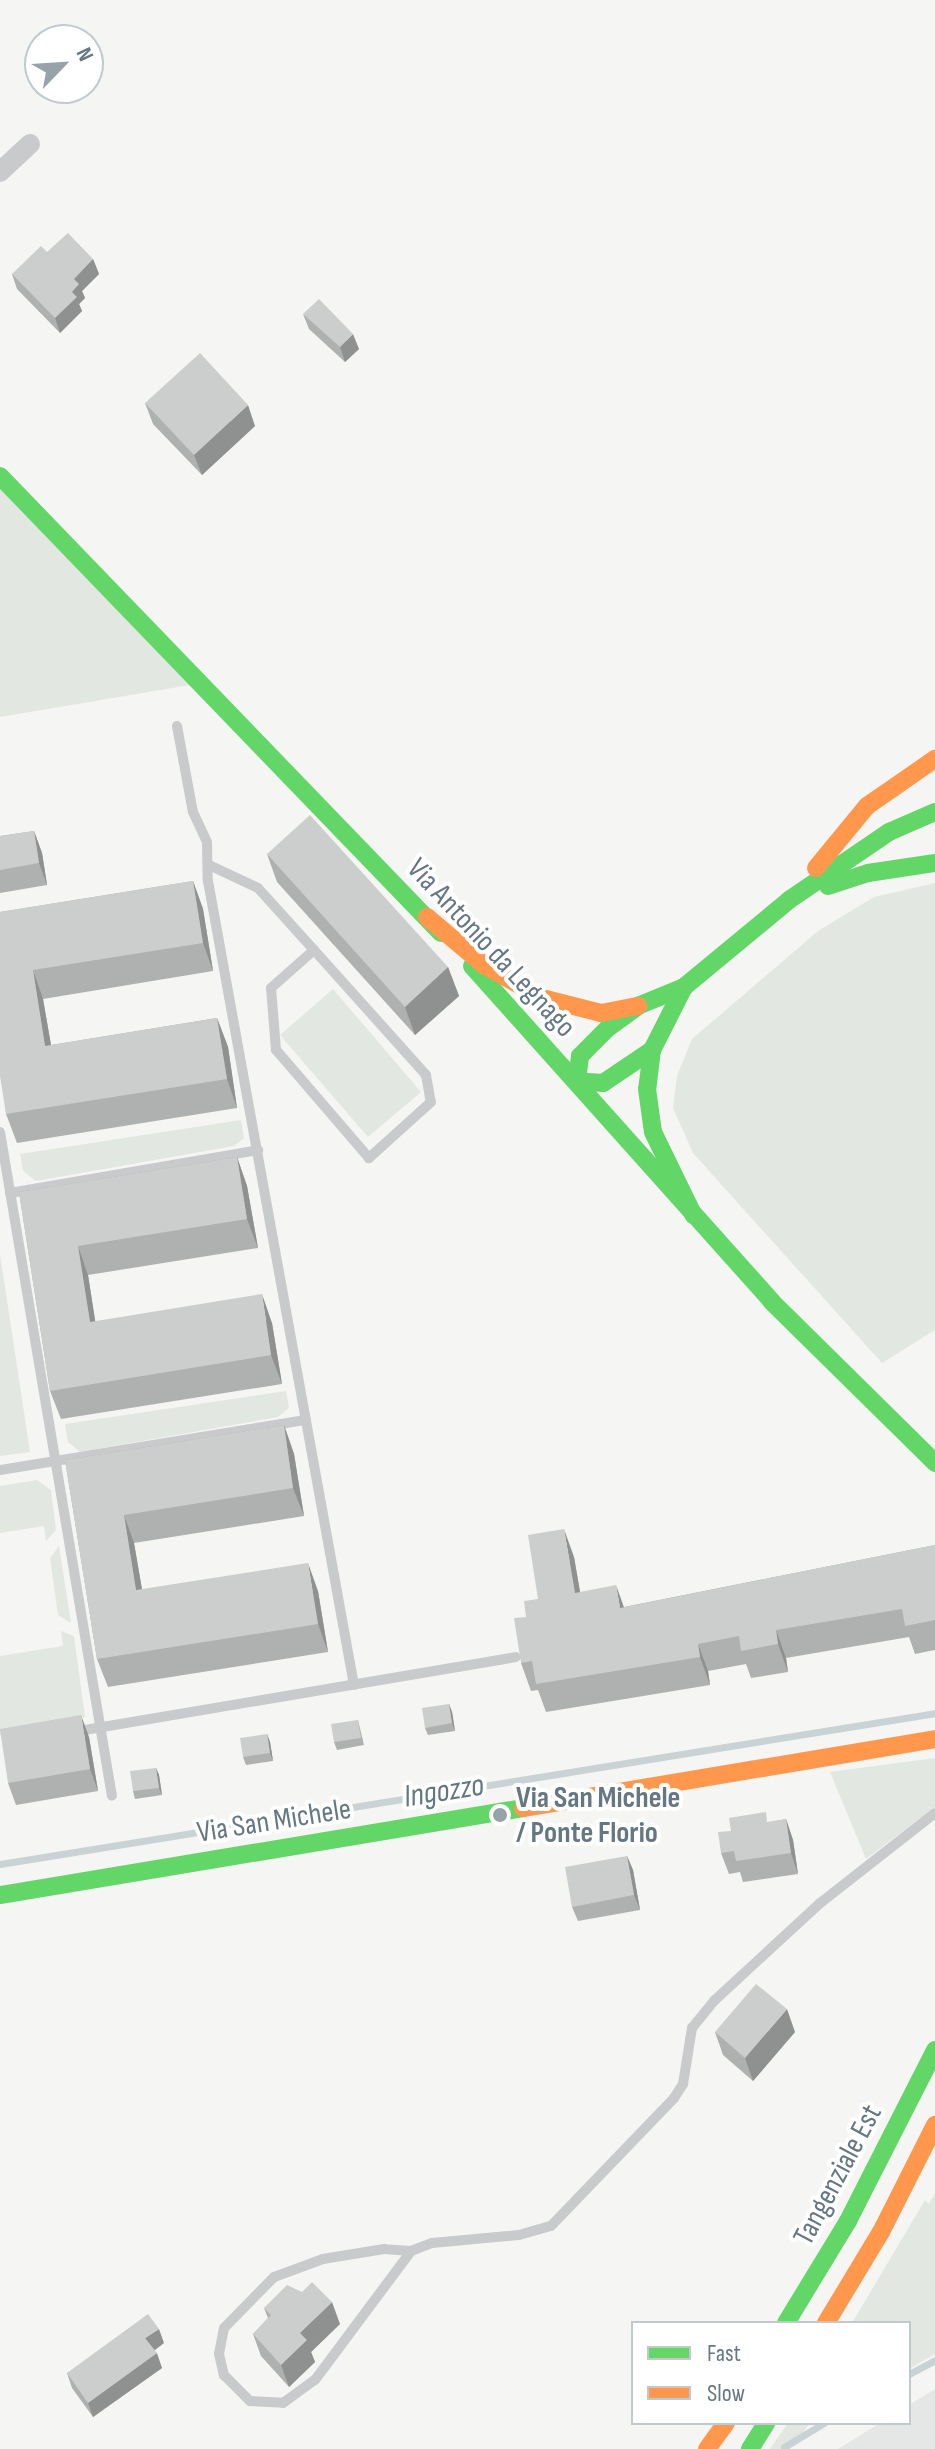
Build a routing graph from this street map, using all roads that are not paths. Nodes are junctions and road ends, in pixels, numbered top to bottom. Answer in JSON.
{"nodes":[{"id":1,"x":30,"y":144,"type":"dead end"},
{"id":2,"x":0,"y":172,"type":"edge"},
{"id":3,"x":0,"y":476,"type":"edge"},
{"id":4,"x":177,"y":726,"type":"dead end"},
{"id":5,"x":935,"y":759,"type":"edge"},
{"id":6,"x":935,"y":812,"type":"edge"},
{"id":7,"x":935,"y":863,"type":"edge"},
{"id":8,"x":209,"y":865,"type":"junction"},
{"id":9,"x":208,"y":881,"type":"junction"},
{"id":10,"x":194,"y":883,"type":"edge"},
{"id":11,"x":789,"y":900,"type":"junction"},
{"id":12,"x":427,"y":917,"type":"junction"},
{"id":13,"x":314,"y":950,"type":"junction"},
{"id":14,"x":684,"y":987,"type":"junction"},
{"id":15,"x":640,"y":1005,"type":"junction"},
{"id":16,"x":652,"y":1050,"type":"junction"},
{"id":17,"x":577,"y":1081,"type":"junction"},
{"id":18,"x":0,"y":1132,"type":"edge"},
{"id":19,"x":258,"y":1150,"type":"junction"},
{"id":20,"x":10,"y":1193,"type":"junction"},
{"id":21,"x":694,"y":1216,"type":"junction"},
{"id":22,"x":306,"y":1420,"type":"junction"},
{"id":23,"x":55,"y":1460,"type":"junction"},
{"id":24,"x":935,"y":1463,"type":"edge"},
{"id":25,"x":0,"y":1470,"type":"edge"},
{"id":26,"x":516,"y":1657,"type":"edge"},
{"id":27,"x":354,"y":1685,"type":"junction"},
{"id":28,"x":101,"y":1728,"type":"junction"},
{"id":29,"x":57,"y":1735,"type":"edge"},
{"id":30,"x":935,"y":1739,"type":"edge"},
{"id":31,"x":112,"y":1796,"type":"dead end"},
{"id":32,"x":935,"y":1813,"type":"edge"},
{"id":33,"x":0,"y":1895,"type":"edge"},
{"id":34,"x":935,"y":2050,"type":"edge"},
{"id":35,"x":935,"y":2125,"type":"edge"},
{"id":36,"x":411,"y":2251,"type":"junction"},
{"id":37,"x":787,"y":2321,"type":"edge"},
{"id":38,"x":827,"y":2321,"type":"edge"},
{"id":39,"x":725,"y":2425,"type":"edge"},
{"id":40,"x":765,"y":2425,"type":"edge"},
{"id":41,"x":707,"y":2449,"type":"edge"},
{"id":42,"x":750,"y":2449,"type":"edge"}],
"edges":[{"from":1,"to":2,"type":"street"},
{"from":3,"to":12,"type":"main road","name":"Via Antonio da Legnago"},
{"from":4,"to":8,"type":"lane"},
{"from":5,"to":11,"type":"main road"},
{"from":6,"to":11,"type":"main road"},
{"from":7,"to":11,"type":"main road"},
{"from":8,"to":9,"type":"lane"},
{"from":8,"to":13,"type":"lane"},
{"from":9,"to":10,"type":"lane"},
{"from":9,"to":19,"type":"lane"},
{"from":11,"to":14,"type":"main road"},
{"from":12,"to":15,"type":"main road"},
{"from":12,"to":17,"type":"main road","name":"Via Antonio da Legnago"},
{"from":13,"to":13,"type":"lane"},
{"from":14,"to":15,"type":"main road"},
{"from":14,"to":16,"type":"main road"},
{"from":15,"to":17,"type":"main road"},
{"from":16,"to":17,"type":"main road"},
{"from":16,"to":21,"type":"main road"},
{"from":17,"to":21,"type":"main road","name":"Via Antonio da Legnago"},
{"from":18,"to":20,"type":"lane"},
{"from":19,"to":20,"type":"lane"},
{"from":19,"to":22,"type":"lane"},
{"from":20,"to":23,"type":"lane"},
{"from":21,"to":24,"type":"main road","name":"Via Antonio da Legnago"},
{"from":22,"to":23,"type":"lane"},
{"from":22,"to":27,"type":"lane"},
{"from":23,"to":25,"type":"lane"},
{"from":23,"to":28,"type":"lane"},
{"from":26,"to":27,"type":"lane"},
{"from":27,"to":28,"type":"lane"},
{"from":28,"to":29,"type":"lane"},
{"from":28,"to":31,"type":"lane"},
{"from":30,"to":33,"type":"main road","name":"Via San Michele"},
{"from":32,"to":36,"type":"lane"},
{"from":34,"to":37,"type":"main road","name":"Tangenziale Est"},
{"from":35,"to":38,"type":"main road","name":"Tangenziale Est"},
{"from":36,"to":36,"type":"lane"},
{"from":39,"to":41,"type":"main road"},
{"from":40,"to":42,"type":"main road"}]}
